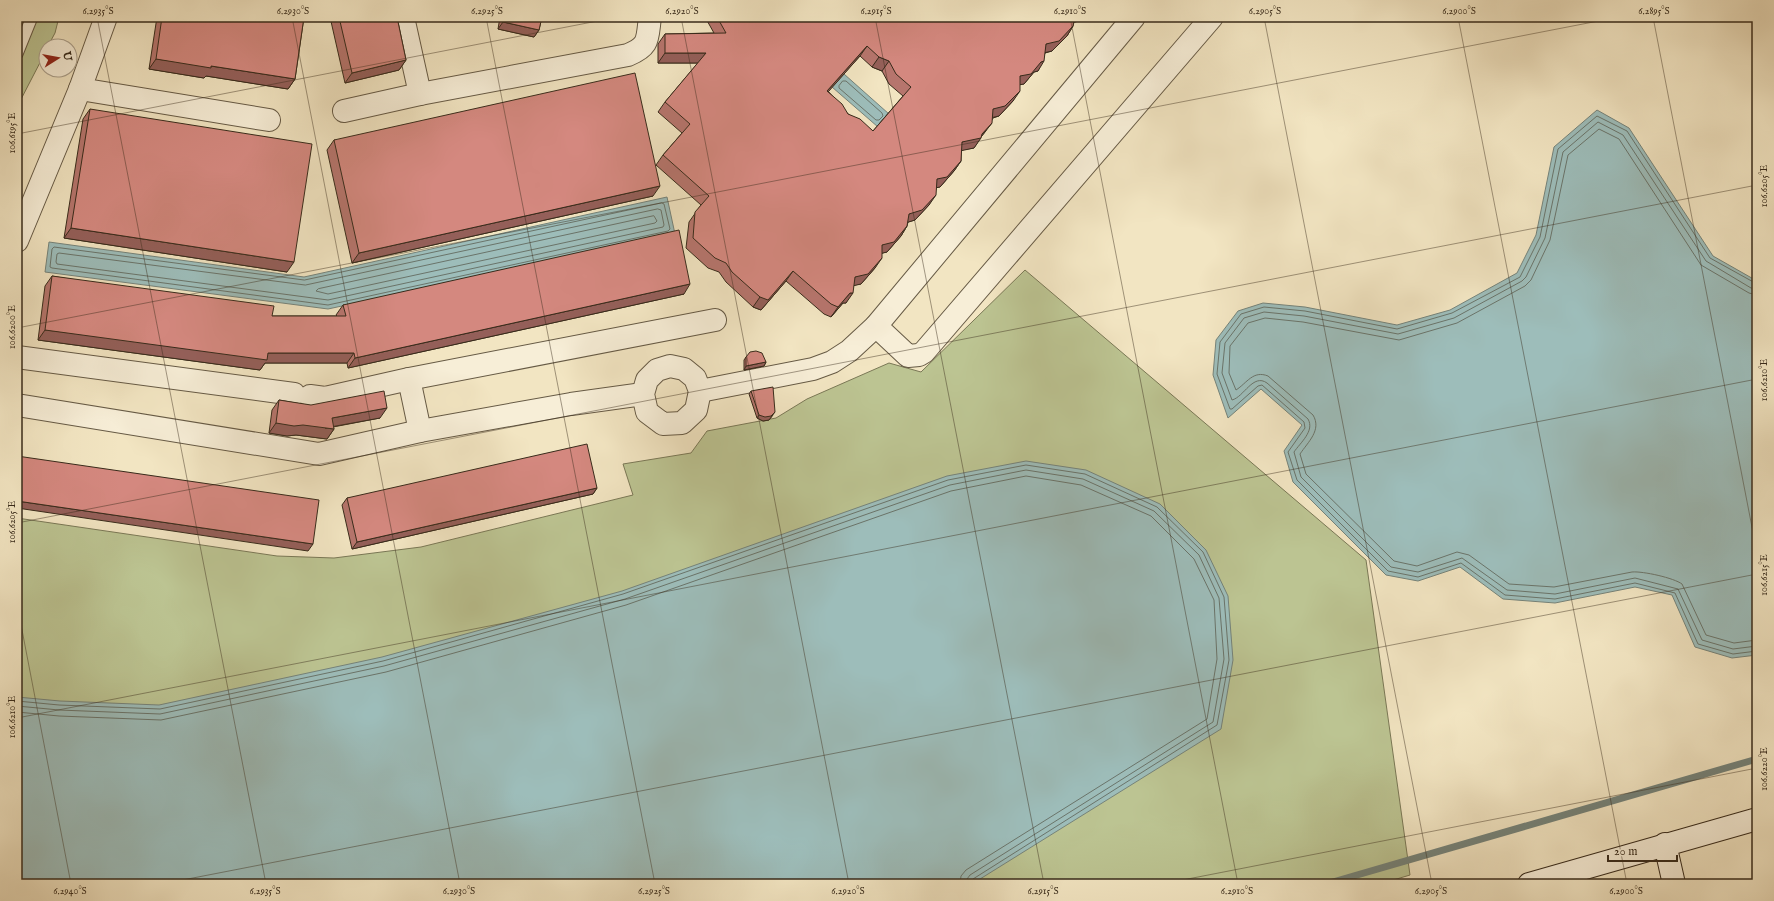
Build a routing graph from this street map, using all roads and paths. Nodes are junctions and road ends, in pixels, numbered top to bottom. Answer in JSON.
{"nodes":[{"id":1,"x":32,"y":17,"type":"edge"},
{"id":2,"x":106,"y":17,"type":"edge"},
{"id":3,"x":403,"y":17,"type":"edge"},
{"id":4,"x":650,"y":17,"type":"edge"},
{"id":5,"x":1134,"y":17,"type":"edge"},
{"id":6,"x":1212,"y":17,"type":"edge"},
{"id":7,"x":17,"y":54,"type":"edge"},
{"id":8,"x":80,"y":89,"type":"junction"},
{"id":9,"x":420,"y":94,"type":"junction"},
{"id":10,"x":344,"y":111,"type":"dead end"},
{"id":11,"x":269,"y":120,"type":"dead end"},
{"id":12,"x":17,"y":241,"type":"edge"},
{"id":13,"x":715,"y":320,"type":"dead end"},
{"id":14,"x":876,"y":326,"type":"junction"},
{"id":15,"x":17,"y":357,"type":"edge"},
{"id":16,"x":409,"y":379,"type":"junction"},
{"id":17,"x":700,"y":391,"type":"junction"},
{"id":18,"x":643,"y":394,"type":"junction"},
{"id":19,"x":17,"y":405,"type":"edge"},
{"id":20,"x":420,"y":432,"type":"junction"},
{"id":21,"x":1757,"y":819,"type":"edge"},
{"id":22,"x":1665,"y":844,"type":"junction"},
{"id":23,"x":1529,"y":884,"type":"edge"},
{"id":24,"x":1674,"y":884,"type":"edge"}],
"edges":[{"from":1,"to":7,"type":"lane"},
{"from":2,"to":8,"type":"street"},
{"from":3,"to":9,"type":"street"},
{"from":4,"to":9,"type":"street"},
{"from":5,"to":14,"type":"street"},
{"from":6,"to":14,"type":"street"},
{"from":8,"to":11,"type":"street"},
{"from":8,"to":12,"type":"street"},
{"from":9,"to":10,"type":"street"},
{"from":13,"to":16,"type":"street"},
{"from":14,"to":17,"type":"street"},
{"from":15,"to":16,"type":"street"},
{"from":16,"to":20,"type":"street"},
{"from":17,"to":18,"type":"street"},
{"from":17,"to":18,"type":"street"},
{"from":18,"to":20,"type":"street"},
{"from":19,"to":20,"type":"street"},
{"from":21,"to":22,"type":"street"},
{"from":22,"to":23,"type":"street"},
{"from":22,"to":24,"type":"street"}]}
